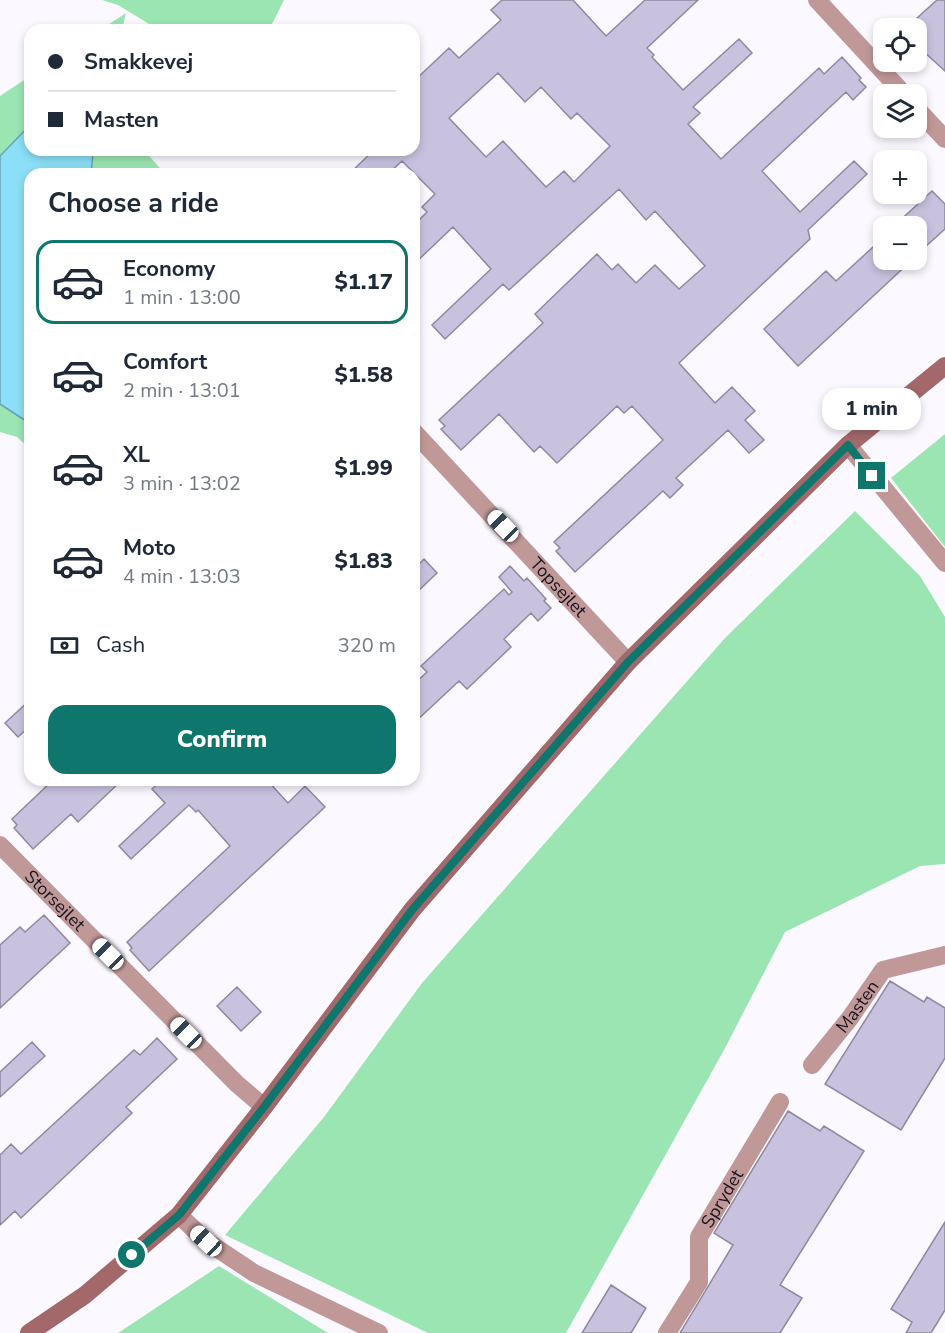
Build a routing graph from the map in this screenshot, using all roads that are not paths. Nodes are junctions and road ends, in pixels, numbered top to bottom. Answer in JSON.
{"nodes":[{"id":1,"x":817,"y":0,"type":"edge"},
{"id":2,"x":895,"y":84,"type":"edge"},
{"id":3,"x":927,"y":120,"type":"edge"},
{"id":4,"x":945,"y":139,"type":"edge"},
{"id":5,"x":945,"y":366,"type":"edge"},
{"id":6,"x":420,"y":438,"type":"edge"},
{"id":7,"x":848,"y":445,"type":"junction"},
{"id":8,"x":945,"y":563,"type":"edge"},
{"id":9,"x":628,"y":662,"type":"junction"},
{"id":10,"x":0,"y":845,"type":"edge"},
{"id":11,"x":945,"y":955,"type":"edge"},
{"id":12,"x":812,"y":1065,"type":"dead end"},
{"id":13,"x":780,"y":1102,"type":"dead end"},
{"id":14,"x":264,"y":1107,"type":"junction"},
{"id":15,"x":179,"y":1215,"type":"junction"},
{"id":16,"x":29,"y":1333,"type":"edge"},
{"id":17,"x":379,"y":1333,"type":"edge"},
{"id":18,"x":667,"y":1333,"type":"edge"}],
"edges":[{"from":1,"to":2,"type":"street"},
{"from":3,"to":4,"type":"street"},
{"from":5,"to":7,"type":"street"},
{"from":6,"to":9,"type":"street","name":"Topsejlet"},
{"from":7,"to":8,"type":"street"},
{"from":7,"to":9,"type":"street"},
{"from":9,"to":14,"type":"street"},
{"from":10,"to":14,"type":"street","name":"Storsejlet"},
{"from":11,"to":12,"type":"street","name":"Masten"},
{"from":13,"to":18,"type":"street","name":"Sprydet"},
{"from":14,"to":15,"type":"street"},
{"from":15,"to":16,"type":"street"},
{"from":15,"to":17,"type":"street"}]}
